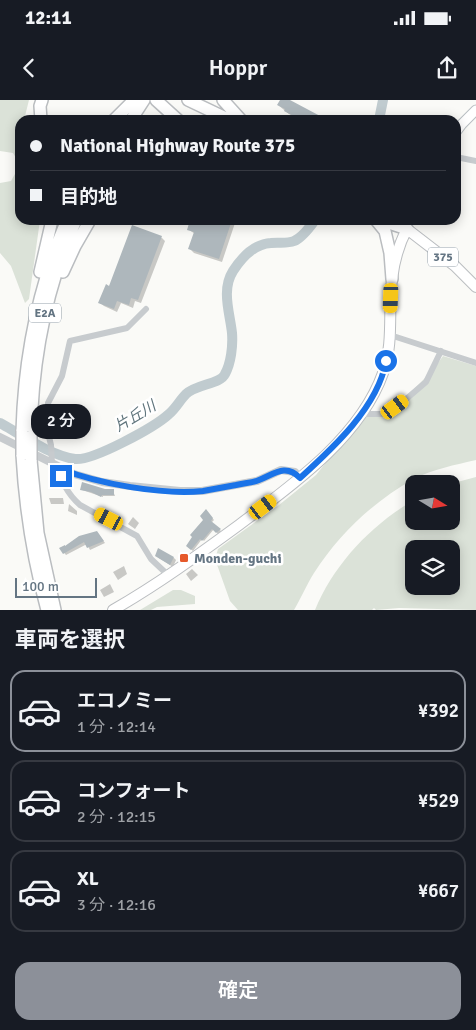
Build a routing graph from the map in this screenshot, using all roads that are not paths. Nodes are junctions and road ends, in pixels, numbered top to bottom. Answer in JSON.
{"nodes":[{"id":1,"x":34,"y":100,"type":"edge"},
{"id":2,"x":42,"y":100,"type":"edge"},
{"id":3,"x":156,"y":100,"type":"edge"},
{"id":4,"x":188,"y":100,"type":"edge"},
{"id":5,"x":223,"y":100,"type":"edge"},
{"id":6,"x":139,"y":101,"type":"edge"},
{"id":7,"x":476,"y":110,"type":"edge"},
{"id":8,"x":33,"y":115,"type":"edge"},
{"id":9,"x":40,"y":115,"type":"edge"},
{"id":10,"x":121,"y":115,"type":"edge"},
{"id":11,"x":125,"y":115,"type":"edge"},
{"id":12,"x":132,"y":115,"type":"edge"},
{"id":13,"x":172,"y":115,"type":"edge"},
{"id":14,"x":220,"y":115,"type":"edge"},
{"id":15,"x":236,"y":115,"type":"edge"},
{"id":16,"x":461,"y":125,"type":"edge"},
{"id":17,"x":461,"y":158,"type":"edge"},
{"id":18,"x":476,"y":161,"type":"edge"},
{"id":19,"x":51,"y":225,"type":"edge"},
{"id":20,"x":65,"y":225,"type":"edge"},
{"id":21,"x":74,"y":225,"type":"edge"},
{"id":22,"x":87,"y":225,"type":"edge"},
{"id":23,"x":380,"y":225,"type":"edge"},
{"id":24,"x":408,"y":225,"type":"edge"},
{"id":25,"x":410,"y":225,"type":"edge"},
{"id":26,"x":392,"y":279,"type":"junction"},
{"id":27,"x":476,"y":287,"type":"edge"},
{"id":28,"x":146,"y":309,"type":"dead end"},
{"id":29,"x":390,"y":335,"type":"junction"},
{"id":30,"x":441,"y":352,"type":"junction"},
{"id":31,"x":476,"y":363,"type":"edge"},
{"id":32,"x":27,"y":406,"type":"junction"},
{"id":33,"x":361,"y":414,"type":"junction"},
{"id":34,"x":0,"y":437,"type":"edge"},
{"id":35,"x":26,"y":458,"type":"junction"},
{"id":36,"x":52,"y":464,"type":"junction"},
{"id":37,"x":61,"y":469,"type":"junction"},
{"id":38,"x":300,"y":478,"type":"junction"},
{"id":39,"x":168,"y":575,"type":"junction"},
{"id":40,"x":47,"y":610,"type":"edge"},
{"id":41,"x":55,"y":610,"type":"edge"},
{"id":42,"x":113,"y":610,"type":"edge"}],
"edges":[{"from":1,"to":8,"type":"highway"},
{"from":2,"to":9,"type":"highway"},
{"from":3,"to":13,"type":"highway"},
{"from":4,"to":14,"type":"highway"},
{"from":5,"to":15,"type":"highway"},
{"from":6,"to":10,"type":"highway"},
{"from":6,"to":11,"type":"highway"},
{"from":6,"to":12,"type":"highway"},
{"from":7,"to":16,"type":"main road"},
{"from":17,"to":18,"type":"street"},
{"from":19,"to":32,"type":"highway"},
{"from":20,"to":32,"type":"highway","number":"E2A"},
{"from":21,"to":32,"type":"highway","number":"E2A"},
{"from":22,"to":32,"type":"highway"},
{"from":23,"to":26,"type":"highway"},
{"from":24,"to":26,"type":"highway"},
{"from":25,"to":27,"type":"highway","number":"375"},
{"from":26,"to":29,"type":"highway"},
{"from":28,"to":36,"type":"street"},
{"from":29,"to":30,"type":"street"},
{"from":29,"to":33,"type":"highway"},
{"from":30,"to":31,"type":"street"},
{"from":30,"to":33,"type":"street"},
{"from":32,"to":35,"type":"highway","number":"E2A","bridge":true},
{"from":33,"to":38,"type":"highway"},
{"from":34,"to":36,"type":"street"},
{"from":35,"to":40,"type":"highway","number":"E2A"},
{"from":35,"to":41,"type":"highway","number":"E2A"},
{"from":36,"to":37,"type":"street"},
{"from":37,"to":38,"type":"street"},
{"from":37,"to":39,"type":"street"},
{"from":38,"to":39,"type":"highway"},
{"from":39,"to":42,"type":"highway"}]}
